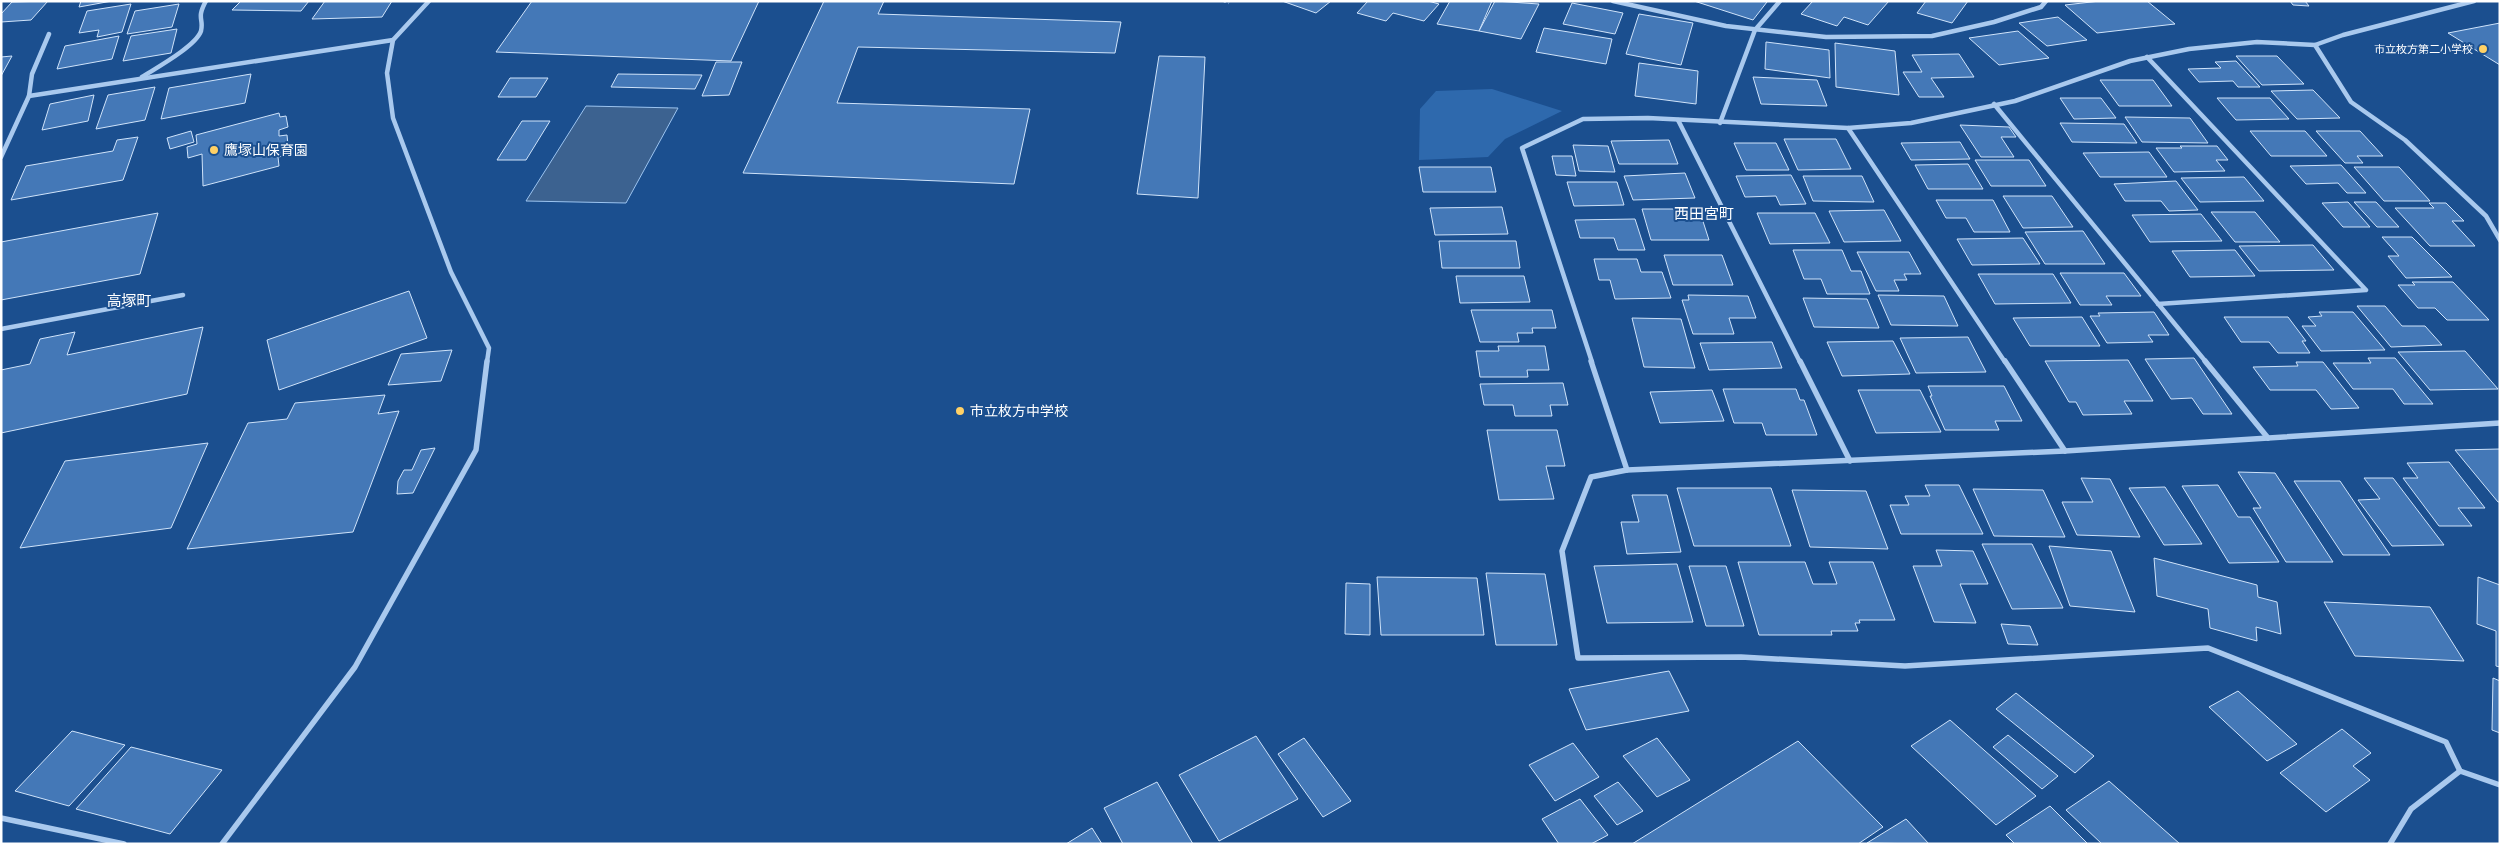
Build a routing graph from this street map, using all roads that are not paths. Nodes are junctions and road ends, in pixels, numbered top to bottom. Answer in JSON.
{"nodes":[{"id":1,"x":206,"y":1,"type":"edge"},
{"id":2,"x":429,"y":1,"type":"edge"},
{"id":3,"x":1613,"y":1,"type":"edge"},
{"id":4,"x":1780,"y":1,"type":"edge"},
{"id":5,"x":2046,"y":1,"type":"edge"},
{"id":6,"x":2474,"y":1,"type":"edge"},
{"id":7,"x":1755,"y":30,"type":"junction"},
{"id":8,"x":49,"y":34,"type":"dead end"},
{"id":9,"x":393,"y":40,"type":"junction"},
{"id":10,"x":2315,"y":45,"type":"junction"},
{"id":11,"x":2147,"y":57,"type":"junction"},
{"id":12,"x":141,"y":78,"type":"junction"},
{"id":13,"x":29,"y":96,"type":"junction"},
{"id":14,"x":1994,"y":104,"type":"junction"},
{"id":15,"x":1678,"y":120,"type":"junction"},
{"id":16,"x":1720,"y":124,"type":"junction"},
{"id":17,"x":1848,"y":128,"type":"junction"},
{"id":18,"x":1,"y":157,"type":"edge"},
{"id":19,"x":2500,"y":240,"type":"edge"},
{"id":20,"x":183,"y":295,"type":"dead end"},
{"id":21,"x":2158,"y":304,"type":"junction"},
{"id":22,"x":1,"y":329,"type":"edge"},
{"id":23,"x":2500,"y":423,"type":"edge"},
{"id":24,"x":2268,"y":438,"type":"junction"},
{"id":25,"x":2064,"y":451,"type":"junction"},
{"id":26,"x":1850,"y":461,"type":"junction"},
{"id":27,"x":1627,"y":470,"type":"junction"},
{"id":28,"x":2460,"y":771,"type":"junction"},
{"id":29,"x":2500,"y":785,"type":"edge"},
{"id":30,"x":1,"y":818,"type":"edge"},
{"id":31,"x":124,"y":844,"type":"edge"},
{"id":32,"x":222,"y":844,"type":"edge"},
{"id":33,"x":2390,"y":844,"type":"edge"}],
"edges":[{"from":1,"to":12,"type":"street"},
{"from":2,"to":9,"type":"street"},
{"from":3,"to":7,"type":"street"},
{"from":4,"to":7,"type":"street"},
{"from":5,"to":7,"type":"street"},
{"from":6,"to":10,"type":"street"},
{"from":7,"to":16,"type":"street"},
{"from":8,"to":13,"type":"street"},
{"from":9,"to":12,"type":"street"},
{"from":9,"to":32,"type":"street"},
{"from":10,"to":11,"type":"street"},
{"from":10,"to":19,"type":"street"},
{"from":11,"to":14,"type":"street"},
{"from":11,"to":21,"type":"street"},
{"from":12,"to":13,"type":"street"},
{"from":13,"to":18,"type":"street"},
{"from":14,"to":17,"type":"street"},
{"from":14,"to":21,"type":"street"},
{"from":15,"to":16,"type":"street"},
{"from":15,"to":26,"type":"street"},
{"from":15,"to":27,"type":"street"},
{"from":16,"to":17,"type":"street"},
{"from":17,"to":25,"type":"street"},
{"from":20,"to":22,"type":"street"},
{"from":21,"to":24,"type":"street"},
{"from":23,"to":24,"type":"street"},
{"from":24,"to":25,"type":"street"},
{"from":25,"to":26,"type":"street"},
{"from":26,"to":27,"type":"street"},
{"from":27,"to":28,"type":"street"},
{"from":28,"to":29,"type":"street"},
{"from":28,"to":33,"type":"street"},
{"from":30,"to":31,"type":"street"}]}
